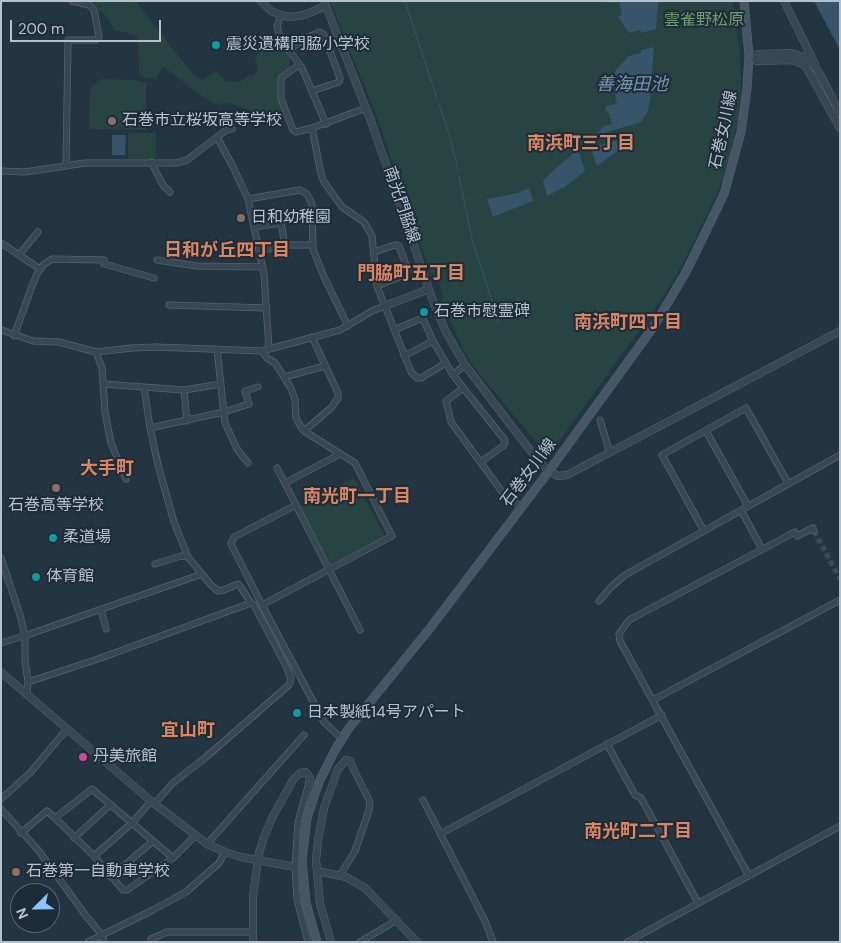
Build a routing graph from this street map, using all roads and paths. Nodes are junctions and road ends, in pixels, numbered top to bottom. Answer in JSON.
{"nodes":[{"id":1,"x":72,"y":1,"type":"edge"},
{"id":2,"x":261,"y":1,"type":"edge"},
{"id":3,"x":744,"y":1,"type":"edge"},
{"id":4,"x":784,"y":1,"type":"edge"},
{"id":5,"x":325,"y":4,"type":"edge"},
{"id":6,"x":281,"y":15,"type":"junction"},
{"id":7,"x":289,"y":50,"type":"junction"},
{"id":8,"x":749,"y":56,"type":"junction"},
{"id":9,"x":299,"y":65,"type":"junction"},
{"id":10,"x":820,"y":74,"type":"junction"},
{"id":11,"x":312,"y":91,"type":"junction"},
{"id":12,"x":366,"y":108,"type":"junction"},
{"id":13,"x":840,"y":113,"type":"edge"},
{"id":14,"x":326,"y":124,"type":"junction"},
{"id":15,"x":312,"y":128,"type":"junction"},
{"id":16,"x":840,"y":128,"type":"edge"},
{"id":17,"x":232,"y":129,"type":"dead end"},
{"id":18,"x":217,"y":137,"type":"junction"},
{"id":19,"x":151,"y":162,"type":"junction"},
{"id":20,"x":66,"y":165,"type":"junction"},
{"id":21,"x":1,"y":170,"type":"edge"},
{"id":22,"x":170,"y":192,"type":"dead end"},
{"id":23,"x":248,"y":199,"type":"junction"},
{"id":24,"x":254,"y":227,"type":"junction"},
{"id":25,"x":38,"y":232,"type":"dead end"},
{"id":26,"x":1,"y":243,"type":"edge"},
{"id":27,"x":285,"y":245,"type":"junction"},
{"id":28,"x":313,"y":245,"type":"junction"},
{"id":29,"x":259,"y":251,"type":"junction"},
{"id":30,"x":374,"y":252,"type":"junction"},
{"id":31,"x":19,"y":255,"type":"junction"},
{"id":32,"x":157,"y":260,"type":"dead end"},
{"id":33,"x":263,"y":267,"type":"junction"},
{"id":34,"x":40,"y":270,"type":"junction"},
{"id":35,"x":154,"y":278,"type":"dead end"},
{"id":36,"x":377,"y":286,"type":"junction"},
{"id":37,"x":429,"y":289,"type":"junction"},
{"id":38,"x":169,"y":305,"type":"dead end"},
{"id":39,"x":385,"y":306,"type":"junction"},
{"id":40,"x":266,"y":308,"type":"junction"},
{"id":41,"x":348,"y":326,"type":"junction"},
{"id":42,"x":1,"y":330,"type":"edge"},
{"id":43,"x":394,"y":330,"type":"junction"},
{"id":44,"x":840,"y":331,"type":"edge"},
{"id":45,"x":14,"y":336,"type":"junction"},
{"id":46,"x":312,"y":338,"type":"junction"},
{"id":47,"x":433,"y":341,"type":"junction"},
{"id":48,"x":217,"y":349,"type":"junction"},
{"id":49,"x":269,"y":349,"type":"junction"},
{"id":50,"x":262,"y":351,"type":"junction"},
{"id":51,"x":96,"y":352,"type":"junction"},
{"id":52,"x":404,"y":356,"type":"junction"},
{"id":53,"x":446,"y":363,"type":"junction"},
{"id":54,"x":325,"y":366,"type":"junction"},
{"id":55,"x":465,"y":366,"type":"junction"},
{"id":56,"x":453,"y":375,"type":"junction"},
{"id":57,"x":284,"y":377,"type":"junction"},
{"id":58,"x":103,"y":384,"type":"junction"},
{"id":59,"x":221,"y":384,"type":"junction"},
{"id":60,"x":144,"y":387,"type":"junction"},
{"id":61,"x":258,"y":387,"type":"dead end"},
{"id":62,"x":463,"y":388,"type":"junction"},
{"id":63,"x":184,"y":390,"type":"junction"},
{"id":64,"x":224,"y":412,"type":"junction"},
{"id":65,"x":187,"y":420,"type":"junction"},
{"id":66,"x":600,"y":420,"type":"dead end"},
{"id":67,"x":150,"y":428,"type":"junction"},
{"id":68,"x":304,"y":431,"type":"junction"},
{"id":69,"x":706,"y":431,"type":"junction"},
{"id":70,"x":610,"y":453,"type":"junction"},
{"id":71,"x":340,"y":454,"type":"junction"},
{"id":72,"x":840,"y":455,"type":"edge"},
{"id":73,"x":481,"y":462,"type":"junction"},
{"id":74,"x":248,"y":463,"type":"dead end"},
{"id":75,"x":277,"y":468,"type":"dead end"},
{"id":76,"x":548,"y":471,"type":"junction"},
{"id":77,"x":126,"y":479,"type":"dead end"},
{"id":78,"x":285,"y":483,"type":"junction"},
{"id":79,"x":788,"y":483,"type":"junction"},
{"id":80,"x":296,"y":505,"type":"junction"},
{"id":81,"x":748,"y":506,"type":"junction"},
{"id":82,"x":521,"y":507,"type":"junction"},
{"id":83,"x":741,"y":510,"type":"junction"},
{"id":84,"x":704,"y":531,"type":"junction"},
{"id":85,"x":814,"y":531,"type":"dead end"},
{"id":86,"x":762,"y":549,"type":"junction"},
{"id":87,"x":188,"y":557,"type":"junction"},
{"id":88,"x":1,"y":558,"type":"edge"},
{"id":89,"x":155,"y":564,"type":"dead end"},
{"id":90,"x":329,"y":570,"type":"junction"},
{"id":91,"x":202,"y":574,"type":"junction"},
{"id":92,"x":840,"y":600,"type":"edge"},
{"id":93,"x":599,"y":601,"type":"dead end"},
{"id":94,"x":251,"y":603,"type":"junction"},
{"id":95,"x":262,"y":605,"type":"junction"},
{"id":96,"x":101,"y":609,"type":"junction"},
{"id":97,"x":106,"y":629,"type":"dead end"},
{"id":98,"x":360,"y":630,"type":"dead end"},
{"id":99,"x":25,"y":636,"type":"junction"},
{"id":100,"x":1,"y":643,"type":"edge"},
{"id":101,"x":290,"y":666,"type":"junction"},
{"id":102,"x":1,"y":672,"type":"edge"},
{"id":103,"x":28,"y":682,"type":"junction"},
{"id":104,"x":27,"y":694,"type":"junction"},
{"id":105,"x":653,"y":700,"type":"junction"},
{"id":106,"x":662,"y":715,"type":"junction"},
{"id":107,"x":67,"y":729,"type":"junction"},
{"id":108,"x":304,"y":735,"type":"dead end"},
{"id":109,"x":342,"y":739,"type":"junction"},
{"id":110,"x":608,"y":744,"type":"junction"},
{"id":111,"x":354,"y":770,"type":"joint"},
{"id":112,"x":309,"y":782,"type":"joint"},
{"id":113,"x":1,"y":799,"type":"edge"},
{"id":114,"x":423,"y":800,"type":"dead end"},
{"id":115,"x":153,"y":802,"type":"junction"},
{"id":116,"x":110,"y":805,"type":"junction"},
{"id":117,"x":1,"y":809,"type":"edge"},
{"id":118,"x":55,"y":818,"type":"junction"},
{"id":119,"x":132,"y":823,"type":"junction"},
{"id":120,"x":840,"y":826,"type":"edge"},
{"id":121,"x":21,"y":833,"type":"junction"},
{"id":122,"x":440,"y":834,"type":"junction"},
{"id":123,"x":196,"y":836,"type":"junction"},
{"id":124,"x":74,"y":838,"type":"junction"},
{"id":125,"x":153,"y":841,"type":"junction"},
{"id":126,"x":207,"y":844,"type":"junction"},
{"id":127,"x":225,"y":852,"type":"junction"},
{"id":128,"x":94,"y":856,"type":"junction"},
{"id":129,"x":172,"y":858,"type":"junction"},
{"id":130,"x":258,"y":861,"type":"junction"},
{"id":131,"x":294,"y":867,"type":"junction"},
{"id":132,"x":317,"y":871,"type":"junction"},
{"id":133,"x":340,"y":875,"type":"junction"},
{"id":134,"x":749,"y":876,"type":"junction"},
{"id":135,"x":111,"y":877,"type":"junction"},
{"id":136,"x":696,"y":899,"type":"dead end"},
{"id":137,"x":397,"y":920,"type":"junction"},
{"id":138,"x":253,"y":932,"type":"junction"},
{"id":139,"x":102,"y":934,"type":"junction"},
{"id":140,"x":88,"y":942,"type":"edge"},
{"id":141,"x":104,"y":942,"type":"edge"},
{"id":142,"x":151,"y":942,"type":"edge"},
{"id":143,"x":253,"y":942,"type":"edge"},
{"id":144,"x":308,"y":942,"type":"edge"},
{"id":145,"x":317,"y":942,"type":"edge"},
{"id":146,"x":331,"y":942,"type":"edge"},
{"id":147,"x":360,"y":942,"type":"edge"},
{"id":148,"x":417,"y":942,"type":"edge"},
{"id":149,"x":493,"y":942,"type":"edge"},
{"id":150,"x":627,"y":942,"type":"edge"}],
"edges":[{"from":1,"to":20,"type":"street"},
{"from":2,"to":6,"type":"street"},
{"from":3,"to":8,"type":"main road","name":"石巻女川線"},
{"from":4,"to":10,"type":"street"},
{"from":5,"to":6,"type":"street"},
{"from":5,"to":12,"type":"street","name":"南光門脇線"},
{"from":6,"to":7,"type":"street"},
{"from":7,"to":9,"type":"street"},
{"from":7,"to":11,"type":"street"},
{"from":8,"to":10,"type":"street"},
{"from":8,"to":16,"type":"street"},
{"from":8,"to":76,"type":"main road","name":"石巻女川線"},
{"from":9,"to":11,"type":"street"},
{"from":9,"to":15,"type":"street"},
{"from":10,"to":13,"type":"street"},
{"from":11,"to":14,"type":"street"},
{"from":12,"to":14,"type":"street"},
{"from":12,"to":37,"type":"street","name":"南光門脇線"},
{"from":14,"to":15,"type":"street"},
{"from":15,"to":30,"type":"street"},
{"from":17,"to":18,"type":"street"},
{"from":18,"to":19,"type":"street"},
{"from":18,"to":23,"type":"street"},
{"from":19,"to":20,"type":"street"},
{"from":19,"to":22,"type":"street"},
{"from":20,"to":21,"type":"street"},
{"from":23,"to":24,"type":"street"},
{"from":23,"to":28,"type":"street"},
{"from":24,"to":27,"type":"street"},
{"from":24,"to":29,"type":"street"},
{"from":25,"to":31,"type":"street"},
{"from":26,"to":31,"type":"street"},
{"from":27,"to":28,"type":"street"},
{"from":27,"to":29,"type":"street"},
{"from":28,"to":41,"type":"street"},
{"from":29,"to":33,"type":"street"},
{"from":30,"to":36,"type":"street"},
{"from":30,"to":36,"type":"street"},
{"from":31,"to":34,"type":"street"},
{"from":32,"to":33,"type":"street"},
{"from":33,"to":40,"type":"street"},
{"from":34,"to":35,"type":"street"},
{"from":34,"to":45,"type":"street"},
{"from":36,"to":39,"type":"street"},
{"from":37,"to":39,"type":"street"},
{"from":37,"to":55,"type":"street","name":"南光門脇線"},
{"from":38,"to":40,"type":"street"},
{"from":39,"to":41,"type":"street"},
{"from":39,"to":43,"type":"street"},
{"from":40,"to":49,"type":"street"},
{"from":41,"to":46,"type":"street"},
{"from":42,"to":45,"type":"street"},
{"from":43,"to":47,"type":"street"},
{"from":43,"to":52,"type":"street"},
{"from":44,"to":70,"type":"street"},
{"from":45,"to":51,"type":"street"},
{"from":46,"to":49,"type":"street"},
{"from":46,"to":54,"type":"street"},
{"from":47,"to":52,"type":"street"},
{"from":47,"to":53,"type":"street"},
{"from":48,"to":50,"type":"street"},
{"from":48,"to":51,"type":"street"},
{"from":48,"to":59,"type":"street"},
{"from":49,"to":50,"type":"street"},
{"from":50,"to":57,"type":"street"},
{"from":51,"to":58,"type":"street"},
{"from":52,"to":53,"type":"street"},
{"from":53,"to":56,"type":"street"},
{"from":54,"to":57,"type":"street"},
{"from":54,"to":68,"type":"street"},
{"from":55,"to":56,"type":"street"},
{"from":55,"to":76,"type":"street","name":"南光門脇線"},
{"from":56,"to":62,"type":"street"},
{"from":57,"to":68,"type":"street"},
{"from":58,"to":60,"type":"street"},
{"from":58,"to":77,"type":"street"},
{"from":59,"to":63,"type":"street"},
{"from":59,"to":64,"type":"street"},
{"from":60,"to":63,"type":"street"},
{"from":60,"to":67,"type":"street"},
{"from":61,"to":64,"type":"street"},
{"from":62,"to":73,"type":"street"},
{"from":62,"to":73,"type":"street"},
{"from":63,"to":65,"type":"street"},
{"from":64,"to":65,"type":"street"},
{"from":64,"to":74,"type":"street"},
{"from":65,"to":67,"type":"street"},
{"from":66,"to":70,"type":"street"},
{"from":67,"to":87,"type":"street"},
{"from":68,"to":71,"type":"street"},
{"from":69,"to":79,"type":"street"},
{"from":69,"to":81,"type":"street"},
{"from":69,"to":84,"type":"street"},
{"from":70,"to":76,"type":"street"},
{"from":71,"to":78,"type":"street"},
{"from":71,"to":90,"type":"street"},
{"from":72,"to":79,"type":"street"},
{"from":73,"to":82,"type":"street"},
{"from":75,"to":78,"type":"street"},
{"from":76,"to":82,"type":"main road","name":"石巻女川線"},
{"from":78,"to":80,"type":"street"},
{"from":79,"to":81,"type":"street"},
{"from":80,"to":90,"type":"street"},
{"from":80,"to":95,"type":"street"},
{"from":81,"to":83,"type":"street"},
{"from":82,"to":109,"type":"main road","name":"石巻女川線"},
{"from":83,"to":84,"type":"street"},
{"from":83,"to":86,"type":"street"},
{"from":84,"to":93,"type":"street"},
{"from":85,"to":86,"type":"street"},
{"from":86,"to":105,"type":"street"},
{"from":87,"to":89,"type":"street"},
{"from":87,"to":91,"type":"street"},
{"from":88,"to":99,"type":"street"},
{"from":90,"to":95,"type":"street"},
{"from":90,"to":98,"type":"street"},
{"from":91,"to":94,"type":"street"},
{"from":91,"to":96,"type":"street"},
{"from":92,"to":105,"type":"street"},
{"from":94,"to":101,"type":"street"},
{"from":94,"to":103,"type":"street"},
{"from":95,"to":101,"type":"street"},
{"from":96,"to":97,"type":"street"},
{"from":96,"to":99,"type":"street"},
{"from":99,"to":100,"type":"street"},
{"from":99,"to":103,"type":"street"},
{"from":101,"to":109,"type":"street"},
{"from":101,"to":115,"type":"street"},
{"from":102,"to":104,"type":"street"},
{"from":103,"to":104,"type":"street"},
{"from":104,"to":107,"type":"street"},
{"from":105,"to":106,"type":"street"},
{"from":106,"to":110,"type":"street"},
{"from":106,"to":134,"type":"street"},
{"from":107,"to":113,"type":"street"},
{"from":107,"to":115,"type":"street"},
{"from":108,"to":126,"type":"street"},
{"from":109,"to":145,"type":"main road","name":"石巻女川線"},
{"from":110,"to":122,"type":"street"},
{"from":110,"to":136,"type":"street"},
{"from":111,"to":132,"type":"street"},
{"from":111,"to":133,"type":"street"},
{"from":112,"to":130,"type":"street"},
{"from":112,"to":131,"type":"street"},
{"from":114,"to":122,"type":"street"},
{"from":115,"to":119,"type":"street"},
{"from":115,"to":123,"type":"street"},
{"from":116,"to":118,"type":"street"},
{"from":116,"to":119,"type":"street"},
{"from":116,"to":124,"type":"street"},
{"from":117,"to":121,"type":"street"},
{"from":118,"to":121,"type":"street"},
{"from":118,"to":124,"type":"street"},
{"from":119,"to":125,"type":"street"},
{"from":119,"to":128,"type":"street"},
{"from":120,"to":134,"type":"street"},
{"from":121,"to":139,"type":"street"},
{"from":122,"to":149,"type":"street"},
{"from":123,"to":126,"type":"street"},
{"from":123,"to":129,"type":"street"},
{"from":124,"to":128,"type":"street"},
{"from":125,"to":129,"type":"street"},
{"from":125,"to":135,"type":"street"},
{"from":126,"to":127,"type":"street"},
{"from":127,"to":130,"type":"street"},
{"from":127,"to":139,"type":"street"},
{"from":128,"to":135,"type":"street"},
{"from":129,"to":135,"type":"street"},
{"from":130,"to":131,"type":"street"},
{"from":130,"to":138,"type":"street"},
{"from":131,"to":144,"type":"street"},
{"from":132,"to":133,"type":"street"},
{"from":132,"to":146,"type":"street"},
{"from":133,"to":137,"type":"street"},
{"from":134,"to":150,"type":"street"},
{"from":137,"to":147,"type":"street"},
{"from":137,"to":148,"type":"street"},
{"from":138,"to":142,"type":"street"},
{"from":138,"to":143,"type":"street"},
{"from":139,"to":140,"type":"street"},
{"from":139,"to":141,"type":"street"}]}
